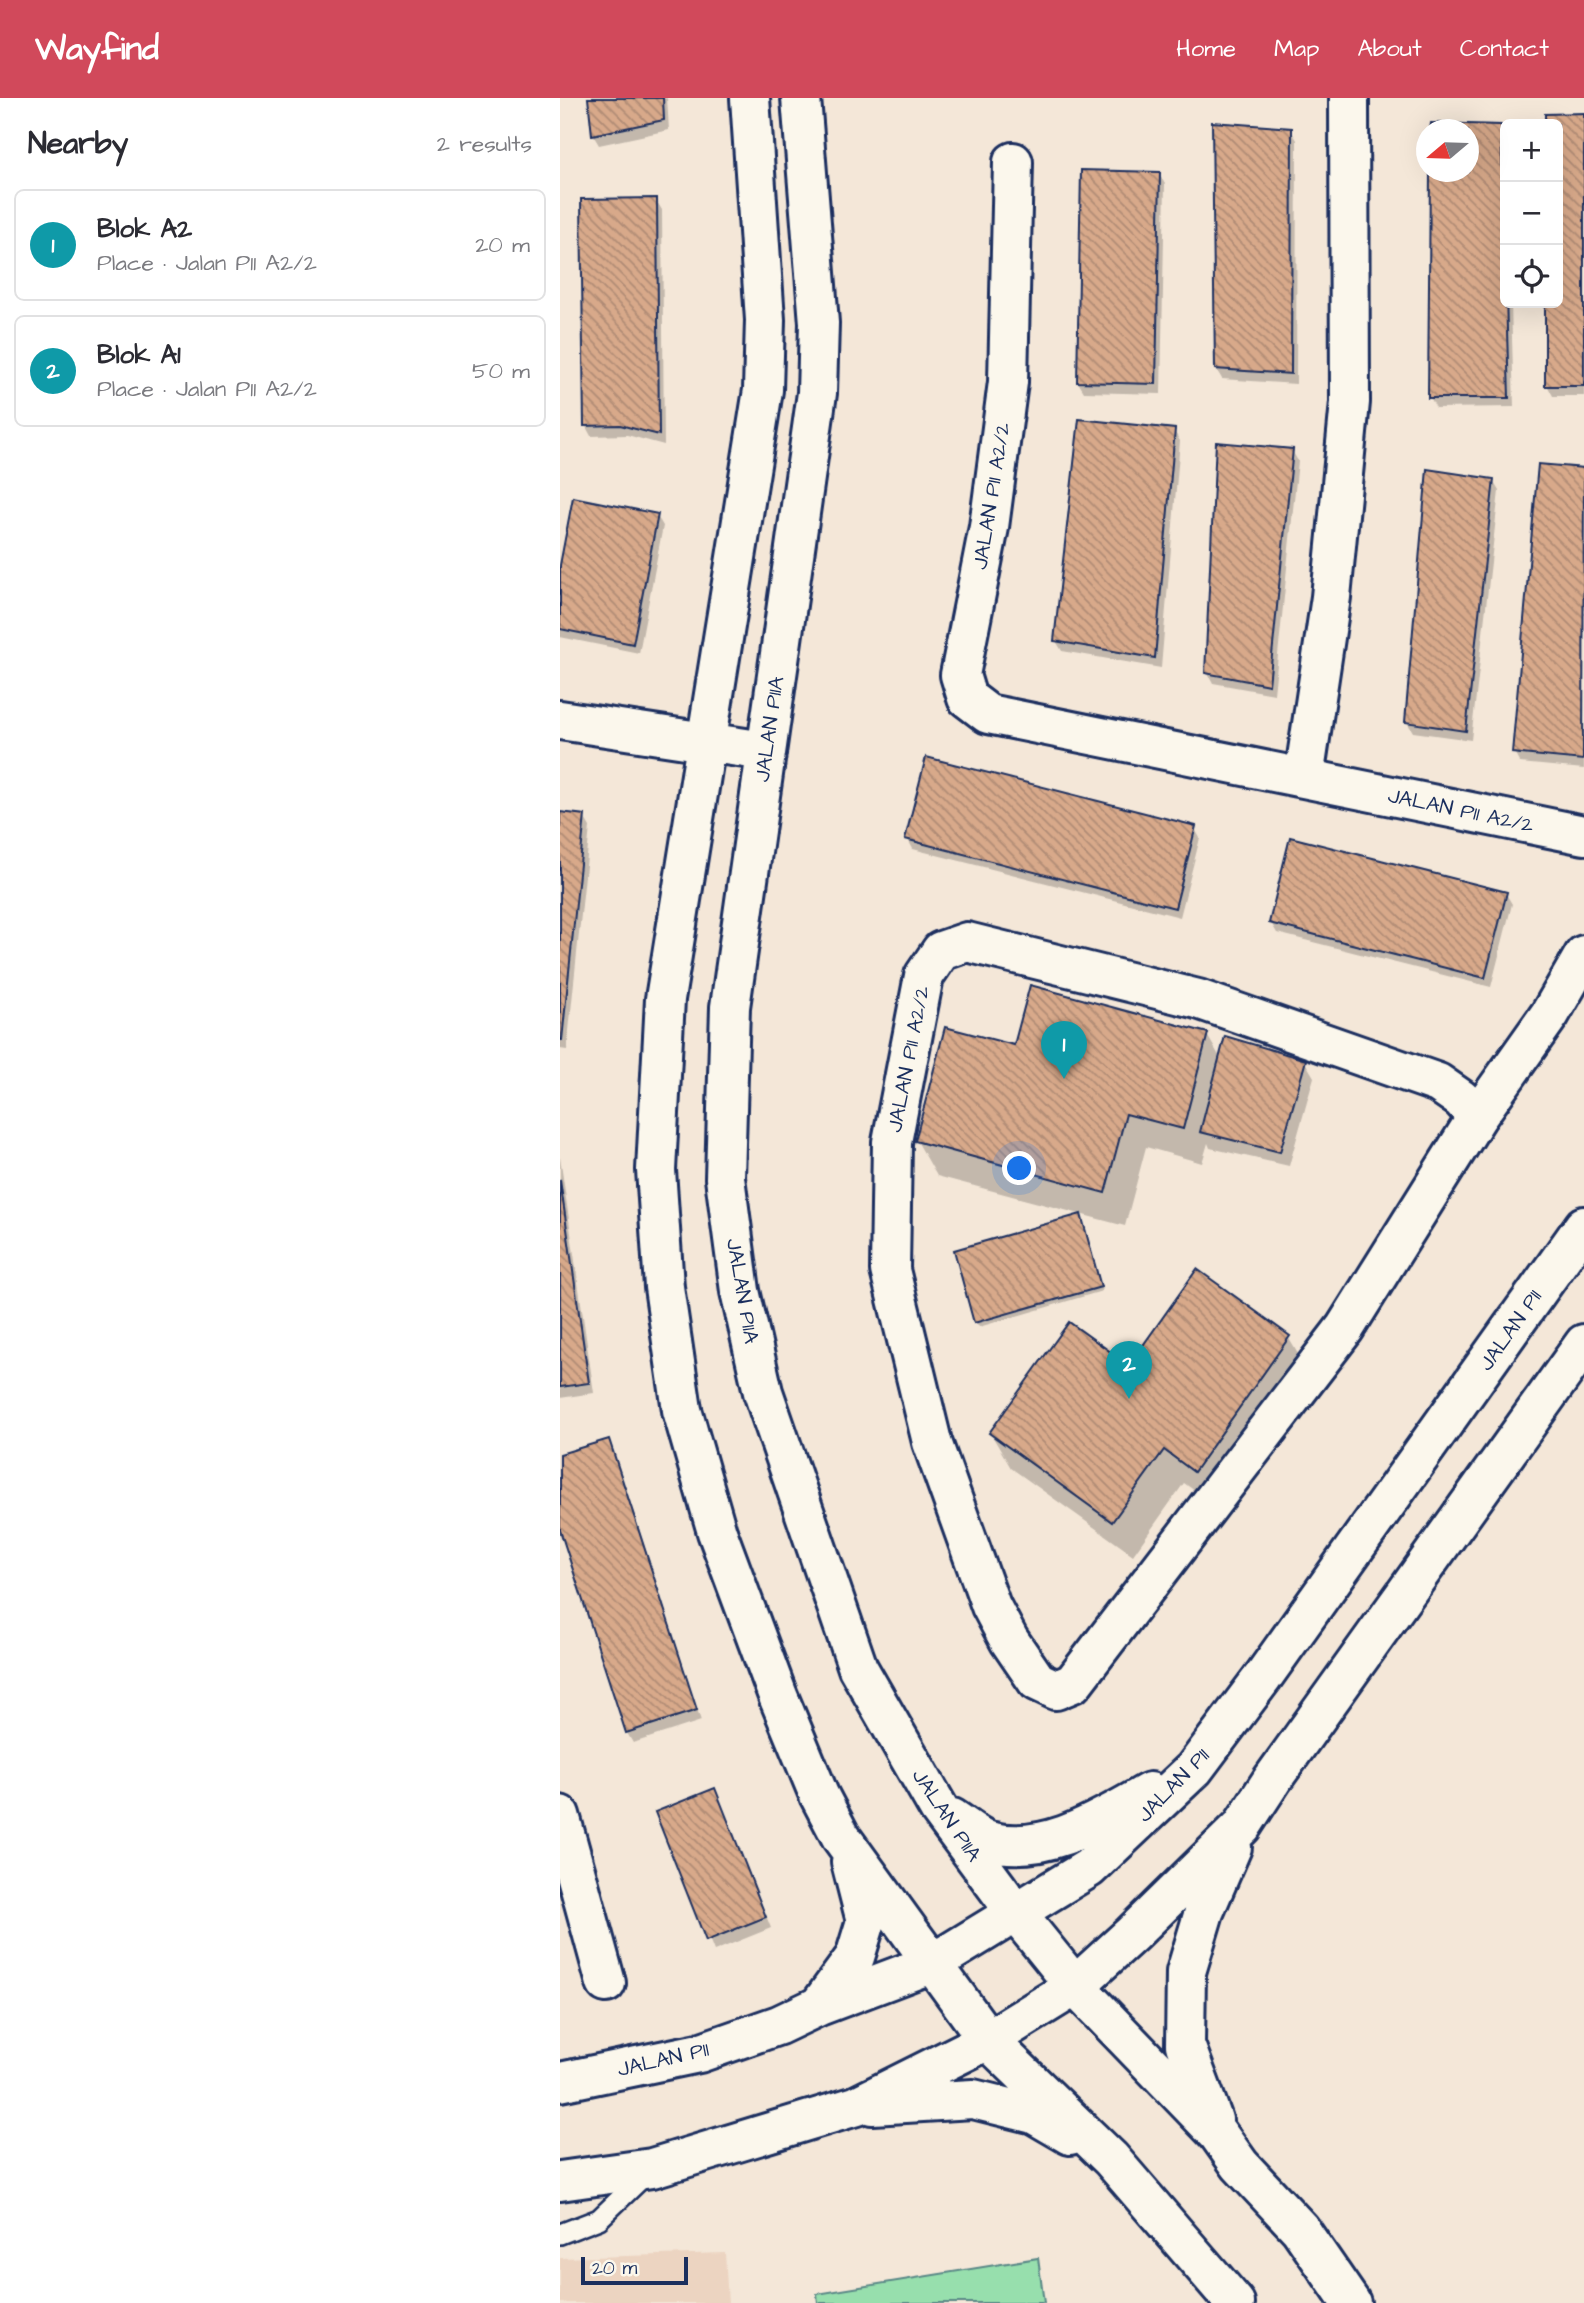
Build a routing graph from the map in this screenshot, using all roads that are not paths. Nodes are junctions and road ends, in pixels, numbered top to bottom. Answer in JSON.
{"nodes":[{"id":1,"x":750,"y":98,"type":"edge"},
{"id":2,"x":801,"y":98,"type":"edge"},
{"id":3,"x":1349,"y":98,"type":"edge"},
{"id":4,"x":1013,"y":162,"type":"dead end"},
{"id":5,"x":560,"y":720,"type":"edge"},
{"id":6,"x":706,"y":743,"type":"junction"},
{"id":7,"x":765,"y":751,"type":"junction"},
{"id":8,"x":1304,"y":778,"type":"junction"},
{"id":9,"x":1584,"y":835,"type":"edge"},
{"id":10,"x":1584,"y":955,"type":"edge"},
{"id":11,"x":1477,"y":1117,"type":"junction"},
{"id":12,"x":1584,"y":1226,"type":"edge"},
{"id":13,"x":1584,"y":1344,"type":"edge"},
{"id":14,"x":1194,"y":1769,"type":"junction"},
{"id":15,"x":939,"y":1809,"type":"junction"},
{"id":16,"x":560,"y":1815,"type":"edge"},
{"id":17,"x":1242,"y":1826,"type":"junction"},
{"id":18,"x":841,"y":1837,"type":"junction"},
{"id":19,"x":566,"y":1858,"type":"edge"},
{"id":20,"x":1016,"y":1913,"type":"junction"},
{"id":21,"x":933,"y":1963,"type":"junction"},
{"id":22,"x":606,"y":1983,"type":"dead end"},
{"id":23,"x":1075,"y":1986,"type":"junction"},
{"id":24,"x":819,"y":2006,"type":"junction"},
{"id":25,"x":988,"y":2040,"type":"junction"},
{"id":26,"x":560,"y":2082,"type":"edge"},
{"id":27,"x":856,"y":2106,"type":"junction"},
{"id":28,"x":1218,"y":2134,"type":"junction"},
{"id":29,"x":1111,"y":2159,"type":"junction"},
{"id":30,"x":652,"y":2168,"type":"junction"},
{"id":31,"x":560,"y":2181,"type":"edge"},
{"id":32,"x":560,"y":2234,"type":"edge"},
{"id":33,"x":1235,"y":2303,"type":"edge"},
{"id":34,"x":1351,"y":2303,"type":"edge"}],
"edges":[{"from":1,"to":6,"type":"street"},
{"from":2,"to":7,"type":"street","name":"JALAN P11A"},
{"from":3,"to":8,"type":"street"},
{"from":4,"to":8,"type":"street","name":"JALAN P11 A2/2"},
{"from":5,"to":6,"type":"street"},
{"from":6,"to":7,"type":"street"},
{"from":6,"to":18,"type":"street"},
{"from":7,"to":15,"type":"street","name":"JALAN P11A"},
{"from":8,"to":9,"type":"street","name":"JALAN P11 A2/2"},
{"from":10,"to":11,"type":"street"},
{"from":11,"to":11,"type":"street","name":"JALAN P11 A2/2"},
{"from":12,"to":14,"type":"street","name":"JALAN P11"},
{"from":13,"to":17,"type":"street"},
{"from":14,"to":15,"type":"street"},
{"from":14,"to":20,"type":"street","name":"JALAN P11"},
{"from":15,"to":20,"type":"street","name":"JALAN P11A"},
{"from":16,"to":19,"type":"street"},
{"from":17,"to":23,"type":"street"},
{"from":17,"to":28,"type":"street"},
{"from":18,"to":21,"type":"street"},
{"from":18,"to":24,"type":"street"},
{"from":19,"to":22,"type":"street"},
{"from":20,"to":21,"type":"street","name":"JALAN P11"},
{"from":20,"to":23,"type":"street","name":"JALAN P11A"},
{"from":21,"to":24,"type":"street","name":"JALAN P11"},
{"from":21,"to":25,"type":"street"},
{"from":23,"to":25,"type":"street"},
{"from":23,"to":28,"type":"street","name":"JALAN P11A"},
{"from":24,"to":26,"type":"street","name":"JALAN P11"},
{"from":25,"to":27,"type":"street"},
{"from":25,"to":29,"type":"street"},
{"from":27,"to":29,"type":"street"},
{"from":27,"to":30,"type":"street"},
{"from":28,"to":34,"type":"street","name":"JALAN P11A"},
{"from":29,"to":33,"type":"street"},
{"from":30,"to":31,"type":"street"},
{"from":30,"to":32,"type":"lane"}]}
